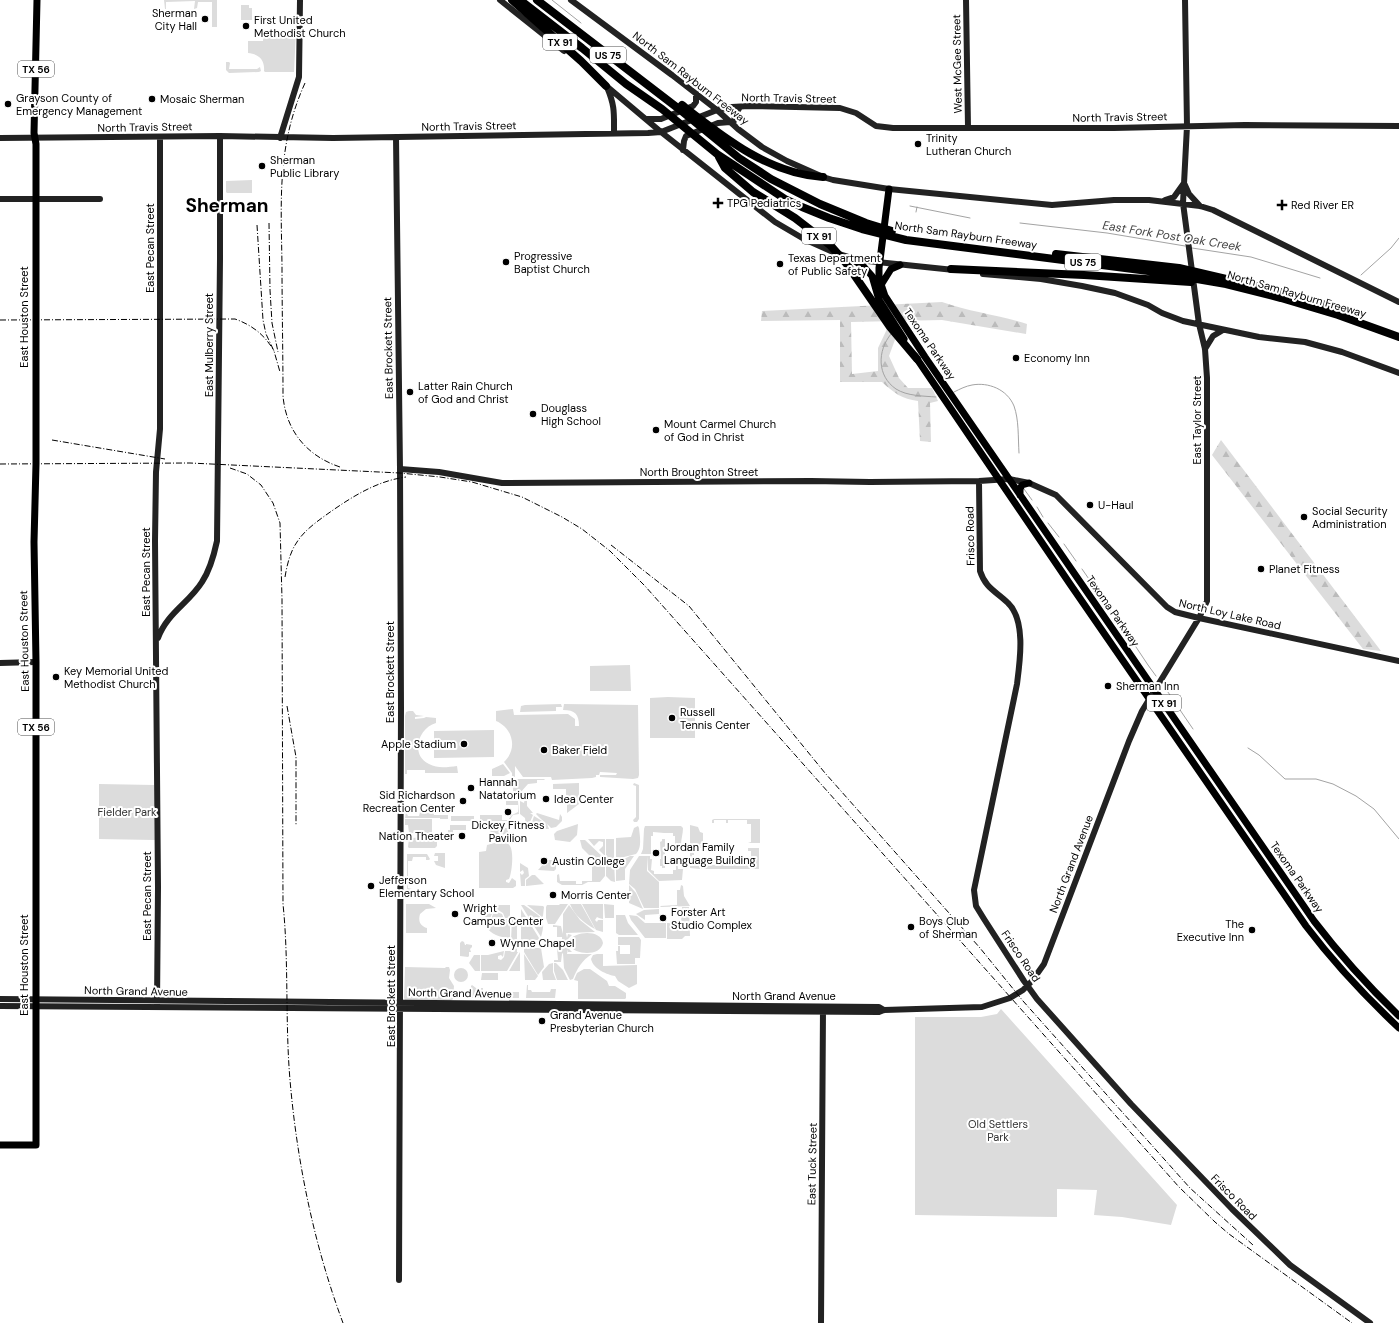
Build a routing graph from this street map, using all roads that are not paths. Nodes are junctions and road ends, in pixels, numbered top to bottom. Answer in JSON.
{"nodes":[{"id":1,"x":36,"y":0,"type":"edge"},
{"id":2,"x":300,"y":0,"type":"edge"},
{"id":3,"x":500,"y":0,"type":"edge"},
{"id":4,"x":512,"y":0,"type":"edge"},
{"id":5,"x":520,"y":0,"type":"edge"},
{"id":6,"x":537,"y":0,"type":"edge"},
{"id":7,"x":571,"y":0,"type":"edge"},
{"id":8,"x":966,"y":0,"type":"edge"},
{"id":9,"x":1185,"y":0,"type":"edge"},
{"id":10,"x":606,"y":86,"type":"junction"},
{"id":11,"x":696,"y":93,"type":"junction"},
{"id":12,"x":740,"y":107,"type":"junction"},
{"id":13,"x":717,"y":110,"type":"junction"},
{"id":14,"x":647,"y":120,"type":"junction"},
{"id":15,"x":732,"y":123,"type":"junction"},
{"id":16,"x":1187,"y":126,"type":"junction"},
{"id":17,"x":1399,"y":126,"type":"edge"},
{"id":18,"x":968,"y":127,"type":"junction"},
{"id":19,"x":661,"y":132,"type":"junction"},
{"id":20,"x":712,"y":132,"type":"junction"},
{"id":21,"x":614,"y":133,"type":"junction"},
{"id":22,"x":220,"y":136,"type":"junction"},
{"id":23,"x":35,"y":137,"type":"junction"},
{"id":24,"x":160,"y":137,"type":"junction"},
{"id":25,"x":396,"y":137,"type":"junction"},
{"id":26,"x":0,"y":138,"type":"edge"},
{"id":27,"x":280,"y":138,"type":"junction"},
{"id":28,"x":684,"y":150,"type":"junction"},
{"id":29,"x":717,"y":154,"type":"junction"},
{"id":30,"x":823,"y":177,"type":"junction"},
{"id":31,"x":1184,"y":183,"type":"junction"},
{"id":32,"x":889,"y":189,"type":"junction"},
{"id":33,"x":0,"y":199,"type":"edge"},
{"id":34,"x":36,"y":199,"type":"junction"},
{"id":35,"x":100,"y":199,"type":"dead end"},
{"id":36,"x":1163,"y":201,"type":"junction"},
{"id":37,"x":1183,"y":203,"type":"junction"},
{"id":38,"x":1200,"y":206,"type":"junction"},
{"id":39,"x":864,"y":226,"type":"junction"},
{"id":40,"x":907,"y":237,"type":"junction"},
{"id":41,"x":851,"y":258,"type":"junction"},
{"id":42,"x":880,"y":263,"type":"junction"},
{"id":43,"x":900,"y":265,"type":"junction"},
{"id":44,"x":951,"y":269,"type":"junction"},
{"id":45,"x":878,"y":283,"type":"junction"},
{"id":46,"x":1226,"y":284,"type":"junction"},
{"id":47,"x":1399,"y":302,"type":"edge"},
{"id":48,"x":1199,"y":324,"type":"junction"},
{"id":49,"x":1223,"y":330,"type":"junction"},
{"id":50,"x":1399,"y":332,"type":"edge"},
{"id":51,"x":1399,"y":337,"type":"edge"},
{"id":52,"x":1205,"y":349,"type":"junction"},
{"id":53,"x":917,"y":358,"type":"junction"},
{"id":54,"x":1399,"y":373,"type":"edge"},
{"id":55,"x":940,"y":380,"type":"junction"},
{"id":56,"x":932,"y":381,"type":"junction"},
{"id":57,"x":400,"y":469,"type":"junction"},
{"id":58,"x":1009,"y":479,"type":"junction"},
{"id":59,"x":999,"y":480,"type":"junction"},
{"id":60,"x":979,"y":481,"type":"junction"},
{"id":61,"x":1029,"y":483,"type":"junction"},
{"id":62,"x":1020,"y":495,"type":"junction"},
{"id":63,"x":1199,"y":618,"type":"junction"},
{"id":64,"x":156,"y":641,"type":"junction"},
{"id":65,"x":1399,"y":661,"type":"edge"},
{"id":66,"x":36,"y":662,"type":"junction"},
{"id":67,"x":0,"y":663,"type":"edge"},
{"id":68,"x":1155,"y":690,"type":"junction"},
{"id":69,"x":1150,"y":699,"type":"junction"},
{"id":70,"x":0,"y":999,"type":"edge"},
{"id":71,"x":36,"y":1003,"type":"junction"},
{"id":72,"x":157,"y":1004,"type":"junction"},
{"id":73,"x":400,"y":1005,"type":"junction"},
{"id":74,"x":0,"y":1006,"type":"edge"},
{"id":75,"x":823,"y":1009,"type":"junction"},
{"id":76,"x":1399,"y":1016,"type":"edge"},
{"id":77,"x":1399,"y":1028,"type":"edge"},
{"id":78,"x":0,"y":1145,"type":"edge"},
{"id":79,"x":399,"y":1280,"type":"dead end"},
{"id":80,"x":821,"y":1323,"type":"edge"},
{"id":81,"x":1370,"y":1323,"type":"edge"}],
"edges":[{"from":1,"to":23,"type":"main road","number":"TX 56"},
{"from":2,"to":27,"type":"main road"},
{"from":3,"to":10,"type":"main road"},
{"from":4,"to":10,"type":"highway","number":"TX 91"},
{"from":5,"to":29,"type":"highway","name":"North Sam Rayburn Freeway","number":"US 75"},
{"from":6,"to":20,"type":"highway","name":"North Sam Rayburn Freeway","number":"US 75"},
{"from":7,"to":11,"type":"main road","name":"North Sam Rayburn Freeway"},
{"from":8,"to":18,"type":"main road","name":"West McGee Street"},
{"from":9,"to":16,"type":"main road","name":"East Taylor Street"},
{"from":10,"to":14,"type":"main road"},
{"from":10,"to":21,"type":"main road"},
{"from":11,"to":13,"type":"main road","name":"North Sam Rayburn Freeway"},
{"from":11,"to":14,"type":"main road"},
{"from":12,"to":13,"type":"main road","name":"North Travis Street"},
{"from":12,"to":15,"type":"main road"},
{"from":12,"to":18,"type":"main road","name":"North Travis Street"},
{"from":13,"to":15,"type":"main road","name":"North Sam Rayburn Freeway"},
{"from":13,"to":19,"type":"main road","name":"North Travis Street"},
{"from":14,"to":19,"type":"main road"},
{"from":15,"to":28,"type":"main road"},
{"from":15,"to":30,"type":"main road","name":"North Sam Rayburn Freeway"},
{"from":16,"to":17,"type":"main road","name":"North Travis Street"},
{"from":16,"to":18,"type":"main road","name":"North Travis Street"},
{"from":16,"to":31,"type":"main road","name":"East Taylor Street"},
{"from":19,"to":21,"type":"main road","name":"North Travis Street"},
{"from":19,"to":28,"type":"main road"},
{"from":20,"to":30,"type":"highway"},
{"from":20,"to":39,"type":"highway","name":"North Sam Rayburn Freeway","number":"US 75"},
{"from":21,"to":25,"type":"main road","name":"North Travis Street"},
{"from":22,"to":24,"type":"main road","name":"North Travis Street"},
{"from":22,"to":27,"type":"main road","name":"North Travis Street"},
{"from":22,"to":64,"type":"main road","name":"East Mulberry Street"},
{"from":23,"to":24,"type":"main road","name":"North Travis Street"},
{"from":23,"to":26,"type":"main road","name":"North Travis Street"},
{"from":23,"to":34,"type":"main road","name":"East Houston Street","number":"TX 56"},
{"from":24,"to":64,"type":"main road","name":"East Pecan Street"},
{"from":25,"to":27,"type":"main road","name":"North Travis Street"},
{"from":25,"to":57,"type":"main road","name":"East Brockett Street"},
{"from":28,"to":41,"type":"main road"},
{"from":29,"to":39,"type":"highway","name":"North Sam Rayburn Freeway","number":"US 75"},
{"from":29,"to":53,"type":"highway","number":"TX 91"},
{"from":30,"to":32,"type":"main road","name":"North Sam Rayburn Freeway"},
{"from":31,"to":36,"type":"main road"},
{"from":31,"to":37,"type":"main road","name":"East Taylor Street"},
{"from":31,"to":38,"type":"main road"},
{"from":32,"to":36,"type":"main road","name":"North Sam Rayburn Freeway"},
{"from":32,"to":42,"type":"main road","name":"Texoma Parkway","number":"TX 91"},
{"from":33,"to":34,"type":"main road"},
{"from":34,"to":35,"type":"main road"},
{"from":34,"to":66,"type":"main road","name":"East Houston Street","number":"TX 56"},
{"from":36,"to":37,"type":"main road","name":"North Sam Rayburn Freeway"},
{"from":37,"to":38,"type":"main road","name":"North Sam Rayburn Freeway"},
{"from":37,"to":48,"type":"main road","name":"East Taylor Street"},
{"from":38,"to":47,"type":"main road","name":"North Sam Rayburn Freeway"},
{"from":39,"to":40,"type":"highway","name":"North Sam Rayburn Freeway","number":"US 75"},
{"from":40,"to":46,"type":"highway","name":"North Sam Rayburn Freeway","number":"US 75"},
{"from":40,"to":50,"type":"highway","name":"North Sam Rayburn Freeway","number":"US 75"},
{"from":41,"to":42,"type":"main road"},
{"from":41,"to":45,"type":"main road"},
{"from":42,"to":43,"type":"main road"},
{"from":42,"to":45,"type":"main road","name":"Texoma Parkway","number":"TX 91"},
{"from":43,"to":44,"type":"main road"},
{"from":43,"to":45,"type":"main road"},
{"from":44,"to":46,"type":"highway"},
{"from":44,"to":48,"type":"main road"},
{"from":45,"to":53,"type":"main road","name":"Texoma Parkway","number":"TX 91"},
{"from":45,"to":55,"type":"main road","name":"Texoma Parkway","number":"TX 91"},
{"from":46,"to":51,"type":"highway","name":"North Sam Rayburn Freeway","number":"US 75"},
{"from":48,"to":49,"type":"main road"},
{"from":48,"to":52,"type":"main road","name":"East Taylor Street"},
{"from":49,"to":52,"type":"main road"},
{"from":49,"to":54,"type":"main road"},
{"from":52,"to":63,"type":"main road","name":"East Taylor Street"},
{"from":53,"to":56,"type":"main road","name":"Texoma Parkway","number":"TX 91"},
{"from":55,"to":56,"type":"main road"},
{"from":55,"to":58,"type":"main road","name":"Texoma Parkway","number":"TX 91"},
{"from":56,"to":59,"type":"main road","name":"Texoma Parkway","number":"TX 91"},
{"from":57,"to":60,"type":"main road","name":"North Broughton Street"},
{"from":57,"to":73,"type":"main road","name":"East Brockett Street"},
{"from":58,"to":59,"type":"main road","name":"North Broughton Street"},
{"from":58,"to":61,"type":"main road","name":"North Loy Lake Road"},
{"from":58,"to":62,"type":"main road","name":"Texoma Parkway","number":"TX 91"},
{"from":59,"to":60,"type":"main road","name":"North Broughton Street"},
{"from":59,"to":69,"type":"main road","name":"Texoma Parkway","number":"TX 91"},
{"from":60,"to":81,"type":"main road","name":"Frisco Road"},
{"from":61,"to":62,"type":"main road"},
{"from":61,"to":63,"type":"main road","name":"North Loy Lake Road"},
{"from":62,"to":68,"type":"main road","name":"Texoma Parkway","number":"TX 91"},
{"from":63,"to":65,"type":"main road","name":"North Loy Lake Road"},
{"from":63,"to":68,"type":"main road","name":"East Taylor Street"},
{"from":64,"to":72,"type":"main road","name":"East Pecan Street"},
{"from":66,"to":67,"type":"main road"},
{"from":66,"to":71,"type":"main road","name":"East Houston Street","number":"TX 56"},
{"from":68,"to":69,"type":"main road","name":"East Taylor Street"},
{"from":68,"to":76,"type":"main road","name":"Texoma Parkway","number":"TX 91"},
{"from":69,"to":75,"type":"main road","name":"North Grand Avenue"},
{"from":69,"to":77,"type":"main road","name":"Texoma Parkway","number":"TX 91"},
{"from":70,"to":71,"type":"main road"},
{"from":71,"to":72,"type":"main road","name":"North Grand Avenue"},
{"from":71,"to":74,"type":"main road"},
{"from":71,"to":78,"type":"main road","name":"East Houston Street","number":"TX 56"},
{"from":72,"to":73,"type":"main road","name":"North Grand Avenue"},
{"from":73,"to":75,"type":"main road","name":"North Grand Avenue"},
{"from":73,"to":79,"type":"main road","name":"East Brockett Street"},
{"from":75,"to":80,"type":"main road","name":"East Tuck Street"}]}
